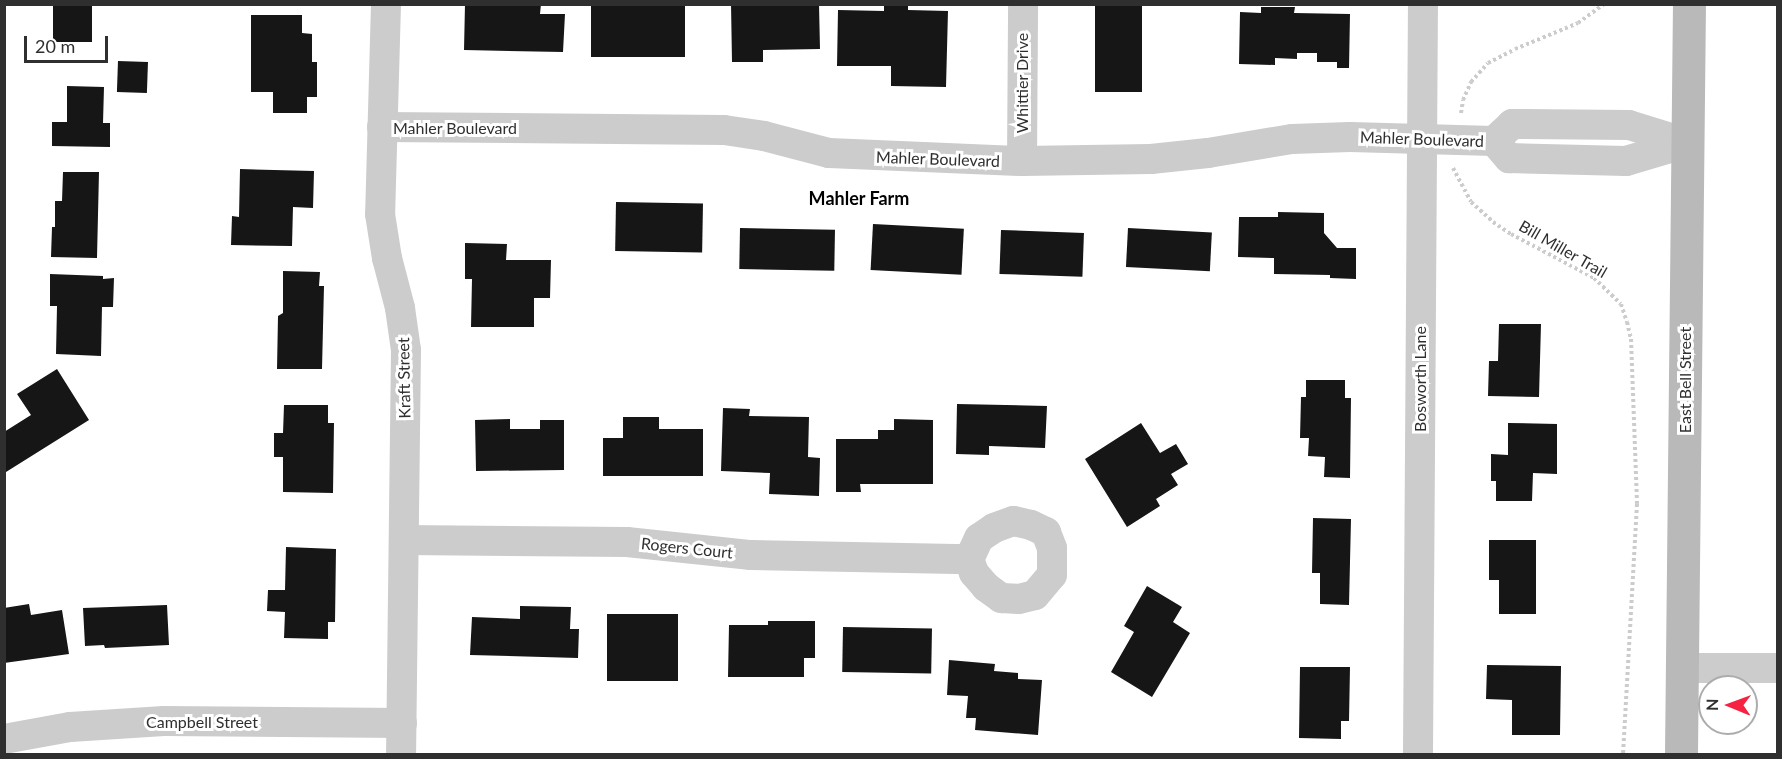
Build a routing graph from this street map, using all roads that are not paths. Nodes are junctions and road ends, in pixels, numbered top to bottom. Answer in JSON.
{"nodes":[{"id":1,"x":386,"y":4,"type":"edge"},
{"id":2,"x":1023,"y":4,"type":"edge"},
{"id":3,"x":1423,"y":4,"type":"edge"},
{"id":4,"x":1689,"y":4,"type":"edge"},
{"id":5,"x":382,"y":127,"type":"junction"},
{"id":6,"x":1422,"y":140,"type":"junction"},
{"id":7,"x":1688,"y":143,"type":"junction"},
{"id":8,"x":1022,"y":161,"type":"junction"},
{"id":9,"x":404,"y":540,"type":"junction"},
{"id":10,"x":969,"y":559,"type":"dead end"},
{"id":11,"x":1682,"y":668,"type":"junction"},
{"id":12,"x":1778,"y":668,"type":"edge"},
{"id":13,"x":402,"y":723,"type":"junction"},
{"id":14,"x":4,"y":739,"type":"edge"},
{"id":15,"x":401,"y":754,"type":"edge"},
{"id":16,"x":1418,"y":754,"type":"edge"},
{"id":17,"x":1681,"y":754,"type":"edge"}],
"edges":[{"from":1,"to":5,"type":"street","name":"Kraft Street"},
{"from":2,"to":8,"type":"street","name":"Whittier Drive"},
{"from":3,"to":6,"type":"street","name":"Bosworth Lane"},
{"from":4,"to":7,"type":"main road","name":"East Bell Street"},
{"from":5,"to":8,"type":"street","name":"Mahler Boulevard"},
{"from":5,"to":9,"type":"street","name":"Kraft Street"},
{"from":6,"to":7,"type":"street","name":"Mahler Boulevard"},
{"from":6,"to":8,"type":"street","name":"Mahler Boulevard"},
{"from":6,"to":16,"type":"street","name":"Bosworth Lane"},
{"from":7,"to":11,"type":"main road","name":"East Bell Street"},
{"from":9,"to":10,"type":"street","name":"Rogers Court"},
{"from":9,"to":13,"type":"street","name":"Kraft Street"},
{"from":11,"to":12,"type":"street"},
{"from":11,"to":17,"type":"main road","name":"East Bell Street"},
{"from":13,"to":14,"type":"street","name":"Campbell Street"},
{"from":13,"to":15,"type":"street","name":"Kraft Street"}]}
